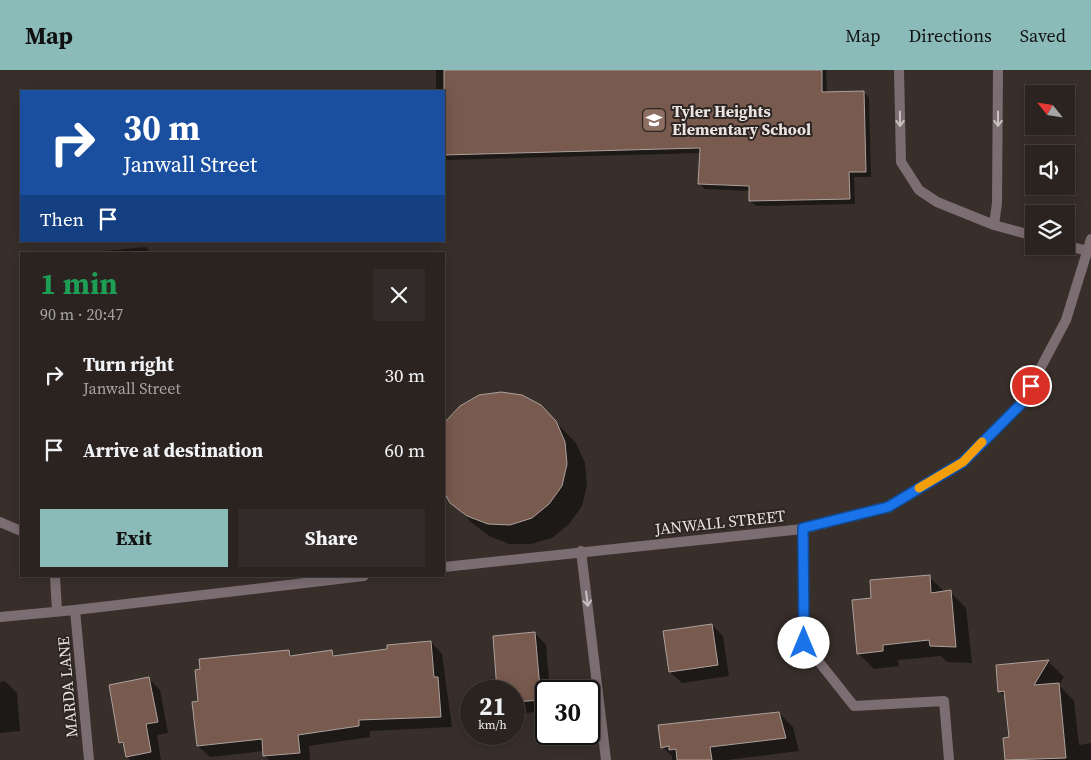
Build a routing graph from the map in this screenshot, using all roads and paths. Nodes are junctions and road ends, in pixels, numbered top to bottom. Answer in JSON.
{"nodes":[{"id":1,"x":899,"y":70,"type":"edge"},
{"id":2,"x":998,"y":70,"type":"edge"},
{"id":3,"x":994,"y":225,"type":"junction"},
{"id":4,"x":1025,"y":234,"type":"edge"},
{"id":5,"x":1091,"y":239,"type":"edge"},
{"id":6,"x":1075,"y":247,"type":"edge"},
{"id":7,"x":1088,"y":251,"type":"junction"},
{"id":8,"x":0,"y":522,"type":"edge"},
{"id":9,"x":803,"y":528,"type":"junction"},
{"id":10,"x":20,"y":531,"type":"edge"},
{"id":11,"x":581,"y":551,"type":"junction"},
{"id":12,"x":445,"y":567,"type":"edge"},
{"id":13,"x":55,"y":577,"type":"edge"},
{"id":14,"x":356,"y":577,"type":"edge"},
{"id":15,"x":75,"y":610,"type":"junction"},
{"id":16,"x":57,"y":612,"type":"junction"},
{"id":17,"x":0,"y":617,"type":"edge"},
{"id":18,"x":90,"y":760,"type":"edge"},
{"id":19,"x":606,"y":760,"type":"edge"},
{"id":20,"x":949,"y":760,"type":"edge"}],
"edges":[{"from":1,"to":3,"type":"street","one_way":true},
{"from":2,"to":3,"type":"street","one_way":true},
{"from":3,"to":4,"type":"street"},
{"from":5,"to":7,"type":"street","name":"JANWALL STREET"},
{"from":6,"to":7,"type":"street"},
{"from":7,"to":9,"type":"street","name":"JANWALL STREET"},
{"from":8,"to":10,"type":"street"},
{"from":9,"to":11,"type":"street","name":"JANWALL STREET"},
{"from":9,"to":20,"type":"street"},
{"from":11,"to":12,"type":"street","name":"JANWALL STREET"},
{"from":11,"to":19,"type":"street","one_way":true},
{"from":13,"to":16,"type":"street"},
{"from":14,"to":15,"type":"street"},
{"from":15,"to":16,"type":"street"},
{"from":15,"to":18,"type":"street","name":"MARDA LANE"},
{"from":16,"to":17,"type":"street"}]}
